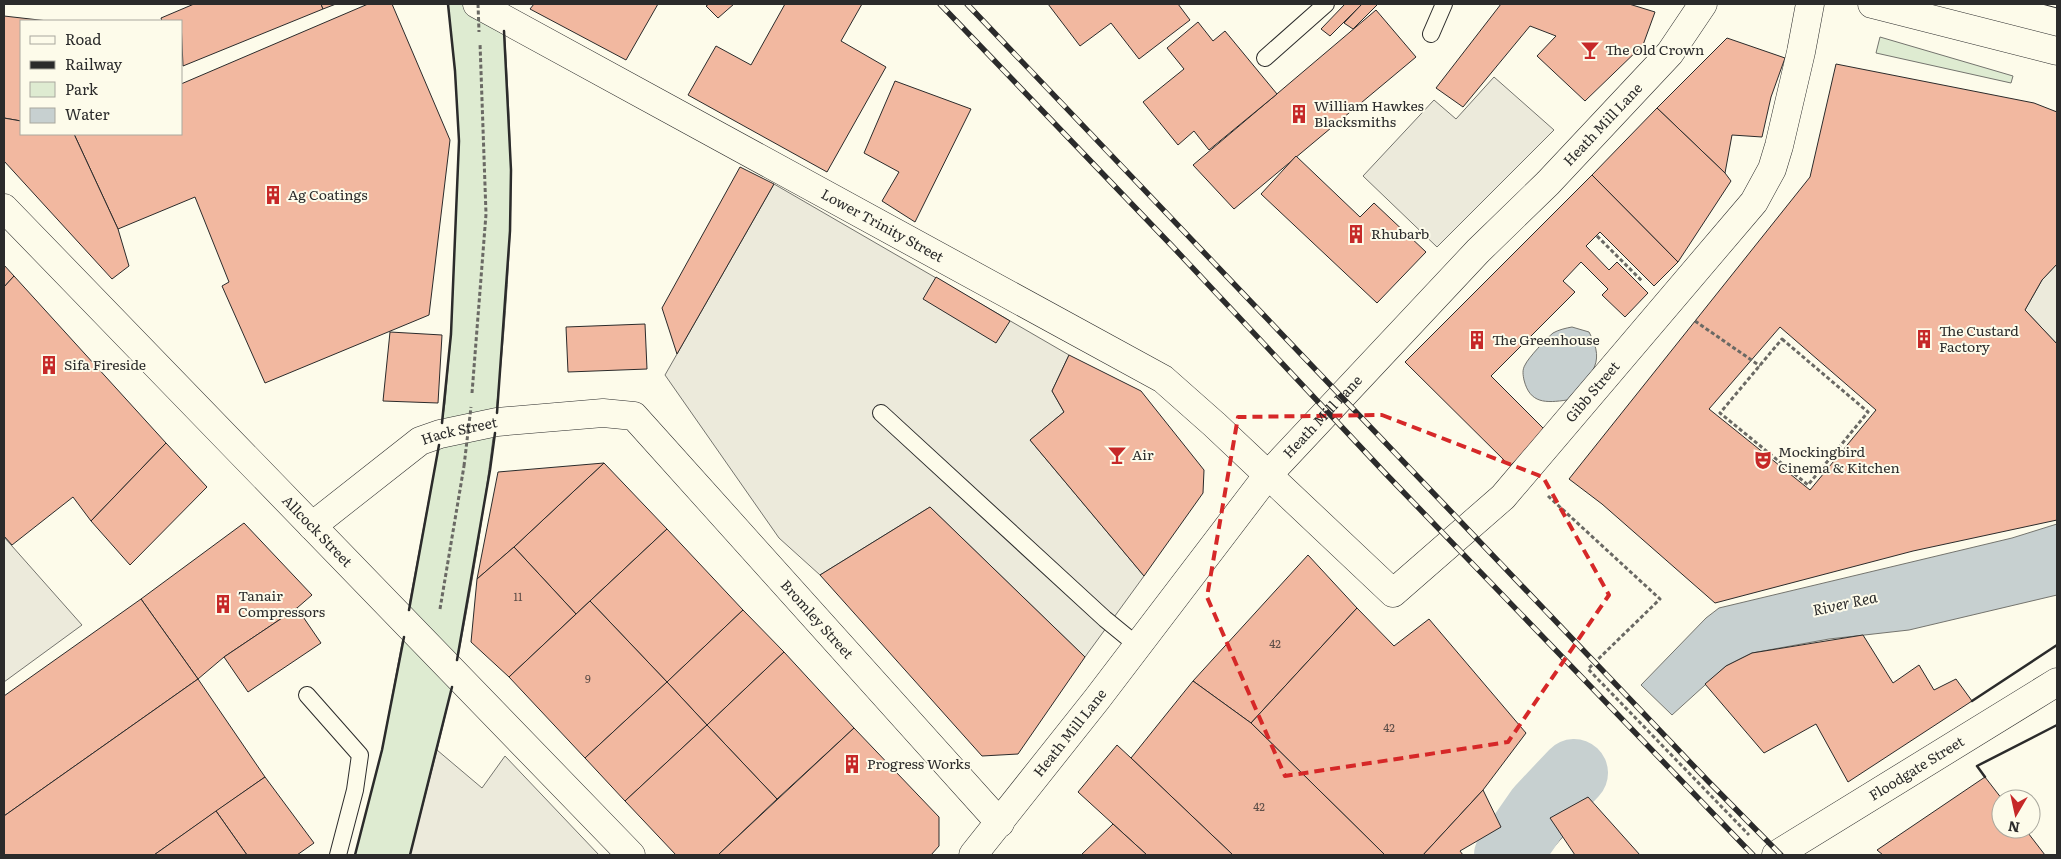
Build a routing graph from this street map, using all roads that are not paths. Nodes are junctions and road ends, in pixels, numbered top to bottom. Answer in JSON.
{"nodes":[{"id":1,"x":478,"y":4,"type":"edge"},
{"id":2,"x":1326,"y":4,"type":"edge"},
{"id":3,"x":1444,"y":4,"type":"edge"},
{"id":4,"x":1703,"y":4,"type":"edge"},
{"id":5,"x":1810,"y":4,"type":"edge"},
{"id":6,"x":1872,"y":4,"type":"edge"},
{"id":7,"x":1431,"y":34,"type":"dead end"},
{"id":8,"x":2057,"y":50,"type":"edge"},
{"id":9,"x":1265,"y":58,"type":"dead end"},
{"id":10,"x":4,"y":208,"type":"edge"},
{"id":11,"x":881,"y":413,"type":"dead end"},
{"id":12,"x":634,"y":416,"type":"joint"},
{"id":13,"x":1267,"y":476,"type":"junction"},
{"id":14,"x":312,"y":526,"type":"junction"},
{"id":15,"x":1138,"y":646,"type":"junction"},
{"id":16,"x":2057,"y":682,"type":"edge"},
{"id":17,"x":307,"y":695,"type":"dead end"},
{"id":18,"x":1000,"y":823,"type":"junction"},
{"id":19,"x":338,"y":855,"type":"edge"},
{"id":20,"x":631,"y":855,"type":"edge"},
{"id":21,"x":973,"y":855,"type":"edge"},
{"id":22,"x":1776,"y":855,"type":"edge"}],
"edges":[{"from":1,"to":13,"type":"street","name":"Lower Trinity Street"},
{"from":2,"to":9,"type":"lane"},
{"from":3,"to":7,"type":"lane"},
{"from":4,"to":13,"type":"street","name":"Heath Mill Lane"},
{"from":5,"to":13,"type":"street","name":"Gibb Street"},
{"from":6,"to":8,"type":"street"},
{"from":10,"to":14,"type":"street","name":"Allcock Street"},
{"from":11,"to":15,"type":"lane"},
{"from":12,"to":14,"type":"street","name":"Hack Street"},
{"from":12,"to":18,"type":"street","name":"Bromley Street"},
{"from":13,"to":15,"type":"street","name":"Heath Mill Lane"},
{"from":14,"to":20,"type":"street","name":"Allcock Street"},
{"from":15,"to":18,"type":"street","name":"Heath Mill Lane"},
{"from":16,"to":22,"type":"street","name":"Floodgate Street"},
{"from":17,"to":19,"type":"lane"},
{"from":18,"to":21,"type":"street","name":"Heath Mill Lane"}]}
